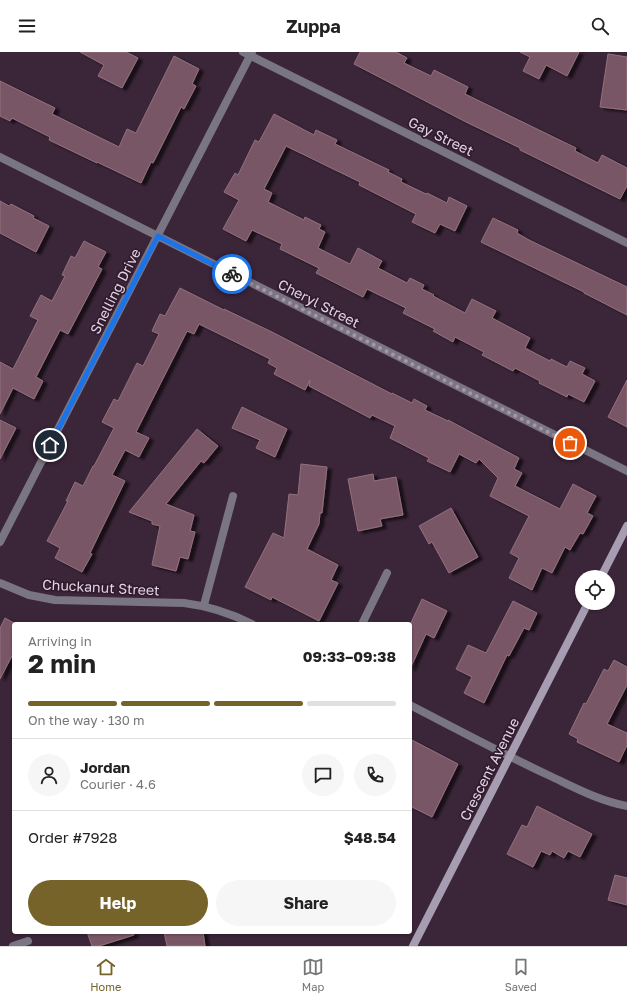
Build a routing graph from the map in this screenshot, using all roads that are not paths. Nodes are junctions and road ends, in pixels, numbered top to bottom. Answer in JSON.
{"nodes":[{"id":1,"x":248,"y":53,"type":"edge"},
{"id":2,"x":0,"y":157,"type":"edge"},
{"id":3,"x":158,"y":236,"type":"junction"},
{"id":4,"x":627,"y":243,"type":"edge"},
{"id":5,"x":627,"y":471,"type":"edge"},
{"id":6,"x":233,"y":496,"type":"dead end"},
{"id":7,"x":627,"y":526,"type":"edge"},
{"id":8,"x":0,"y":542,"type":"edge"},
{"id":9,"x":605,"y":570,"type":"edge"},
{"id":10,"x":387,"y":574,"type":"dead end"},
{"id":11,"x":0,"y":583,"type":"edge"},
{"id":12,"x":204,"y":606,"type":"junction"},
{"id":13,"x":584,"y":610,"type":"edge"},
{"id":14,"x":248,"y":622,"type":"edge"},
{"id":15,"x":363,"y":622,"type":"edge"},
{"id":16,"x":412,"y":706,"type":"edge"},
{"id":17,"x":510,"y":757,"type":"junction"},
{"id":18,"x":627,"y":806,"type":"edge"},
{"id":19,"x":28,"y":941,"type":"dead end"},
{"id":20,"x":13,"y":946,"type":"edge"},
{"id":21,"x":413,"y":946,"type":"edge"}],
"edges":[{"from":1,"to":3,"type":"street","name":"Snelling Drive"},
{"from":1,"to":4,"type":"street","name":"Gay Street"},
{"from":2,"to":3,"type":"street","name":"Cheryl Street"},
{"from":3,"to":5,"type":"street","name":"Cheryl Street"},
{"from":3,"to":8,"type":"street","name":"Snelling Drive"},
{"from":6,"to":12,"type":"street"},
{"from":7,"to":9,"type":"street"},
{"from":10,"to":15,"type":"street"},
{"from":11,"to":12,"type":"street","name":"Chuckanut Street"},
{"from":12,"to":14,"type":"street","name":"Chuckanut Street"},
{"from":13,"to":17,"type":"street","name":"Crescent Avenue"},
{"from":16,"to":17,"type":"street"},
{"from":17,"to":18,"type":"street"},
{"from":17,"to":21,"type":"street","name":"Crescent Avenue"},
{"from":19,"to":20,"type":"street"}]}
